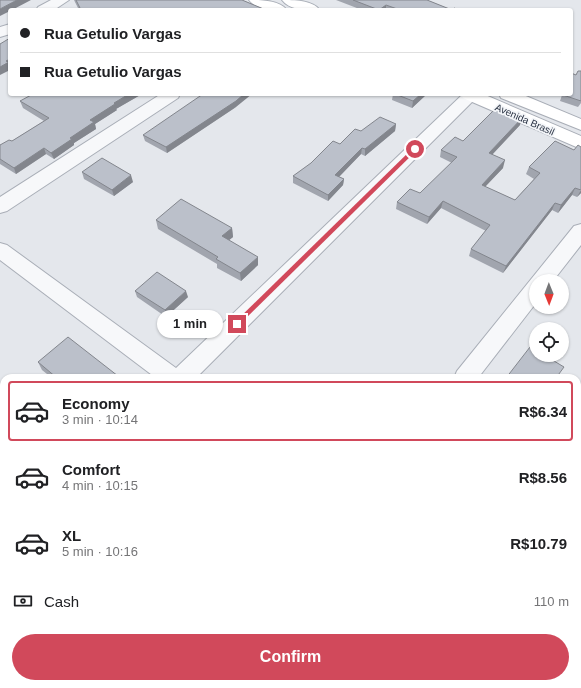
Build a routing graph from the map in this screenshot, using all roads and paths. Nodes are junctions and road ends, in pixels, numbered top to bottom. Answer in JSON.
{"nodes":[{"id":1,"x":62,"y":0,"type":"edge"},
{"id":2,"x":256,"y":0,"type":"edge"},
{"id":3,"x":289,"y":0,"type":"edge"},
{"id":4,"x":47,"y":8,"type":"edge"},
{"id":5,"x":275,"y":8,"type":"edge"},
{"id":6,"x":308,"y":8,"type":"edge"},
{"id":7,"x":169,"y":96,"type":"edge"},
{"id":8,"x":469,"y":96,"type":"edge"},
{"id":9,"x":475,"y":96,"type":"edge"},
{"id":10,"x":512,"y":96,"type":"edge"},
{"id":11,"x":581,"y":125,"type":"edge"},
{"id":12,"x":581,"y":143,"type":"edge"},
{"id":13,"x":0,"y":206,"type":"edge"},
{"id":14,"x":581,"y":231,"type":"edge"},
{"id":15,"x":0,"y":250,"type":"edge"},
{"id":16,"x":547,"y":274,"type":"edge"},
{"id":17,"x":529,"y":297,"type":"edge"},
{"id":18,"x":168,"y":374,"type":"edge"},
{"id":19,"x":185,"y":374,"type":"edge"},
{"id":20,"x":468,"y":374,"type":"edge"}],
"edges":[{"from":1,"to":4,"type":"street"},
{"from":2,"to":5,"type":"street"},
{"from":3,"to":6,"type":"street"},
{"from":7,"to":13,"type":"street"},
{"from":8,"to":19,"type":"street"},
{"from":9,"to":12,"type":"street","name":"Avenida Brasil"},
{"from":10,"to":11,"type":"street","name":"Avenida Brasil"},
{"from":14,"to":16,"type":"street"},
{"from":15,"to":18,"type":"street"},
{"from":17,"to":20,"type":"street"}]}
